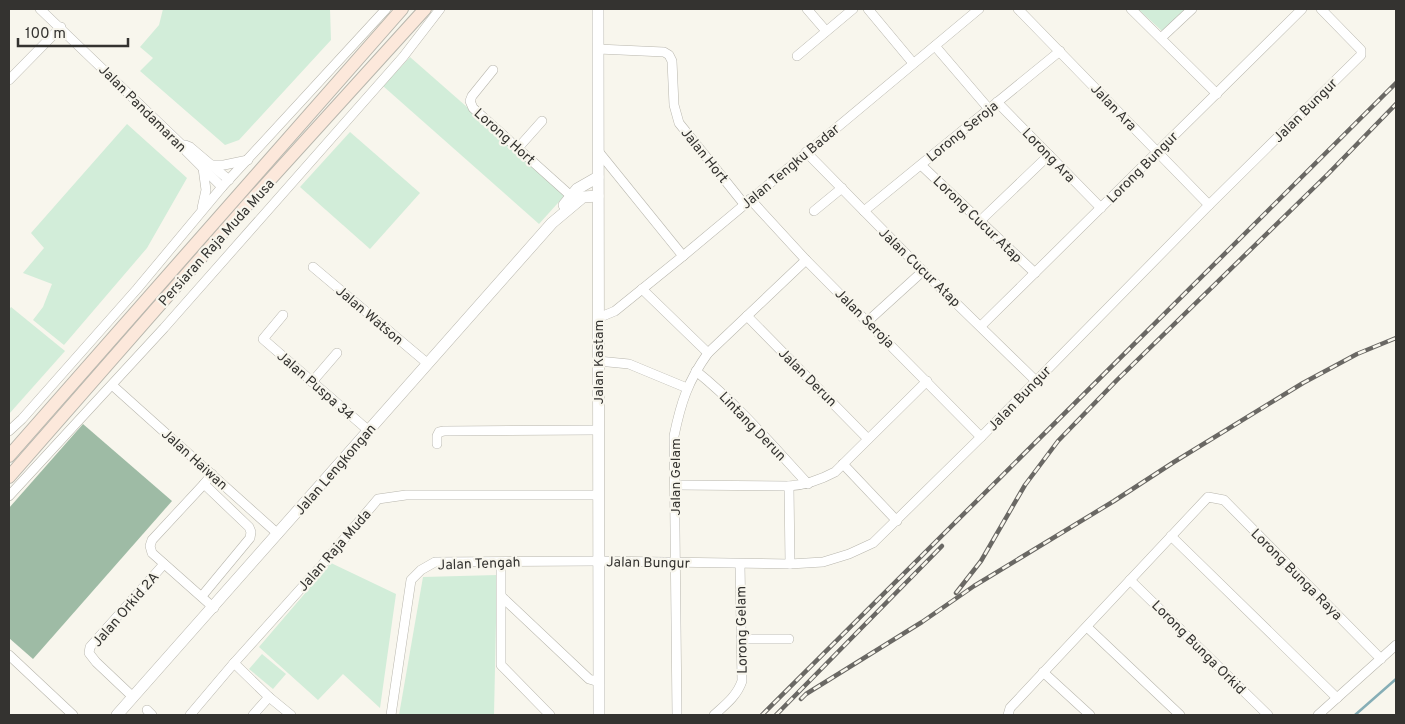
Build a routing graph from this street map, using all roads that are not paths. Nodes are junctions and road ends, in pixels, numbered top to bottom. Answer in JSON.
{"nodes":[{"id":1,"x":40,"y":9,"type":"edge"},
{"id":2,"x":386,"y":9,"type":"edge"},
{"id":3,"x":402,"y":9,"type":"edge"},
{"id":4,"x":425,"y":9,"type":"edge"},
{"id":5,"x":440,"y":9,"type":"edge"},
{"id":6,"x":598,"y":9,"type":"edge"},
{"id":7,"x":807,"y":9,"type":"edge"},
{"id":8,"x":853,"y":9,"type":"edge"},
{"id":9,"x":868,"y":9,"type":"edge"},
{"id":10,"x":980,"y":9,"type":"edge"},
{"id":11,"x":1018,"y":9,"type":"edge"},
{"id":12,"x":1131,"y":9,"type":"edge"},
{"id":13,"x":1192,"y":9,"type":"edge"},
{"id":14,"x":1302,"y":9,"type":"edge"},
{"id":15,"x":1321,"y":9,"type":"edge"},
{"id":16,"x":61,"y":27,"type":"junction"},
{"id":17,"x":826,"y":31,"type":"junction"},
{"id":18,"x":1161,"y":38,"type":"junction"},
{"id":19,"x":935,"y":46,"type":"junction"},
{"id":20,"x":598,"y":49,"type":"junction"},
{"id":21,"x":1060,"y":51,"type":"junction"},
{"id":22,"x":796,"y":56,"type":"dead end"},
{"id":23,"x":913,"y":63,"type":"junction"},
{"id":24,"x":493,"y":70,"type":"dead end"},
{"id":25,"x":9,"y":80,"type":"edge"},
{"id":26,"x":1216,"y":94,"type":"junction"},
{"id":27,"x":997,"y":102,"type":"junction"},
{"id":28,"x":989,"y":109,"type":"junction"},
{"id":29,"x":542,"y":121,"type":"dead end"},
{"id":30,"x":518,"y":148,"type":"junction"},
{"id":31,"x":598,"y":151,"type":"junction"},
{"id":32,"x":806,"y":152,"type":"junction"},
{"id":33,"x":1158,"y":152,"type":"junction"},
{"id":34,"x":1049,"y":155,"type":"junction"},
{"id":35,"x":248,"y":160,"type":"junction"},
{"id":36,"x":921,"y":165,"type":"junction"},
{"id":37,"x":207,"y":166,"type":"junction"},
{"id":38,"x":598,"y":177,"type":"junction"},
{"id":39,"x":229,"y":180,"type":"junction"},
{"id":40,"x":222,"y":188,"type":"junction"},
{"id":41,"x":842,"y":188,"type":"junction"},
{"id":42,"x":571,"y":196,"type":"junction"},
{"id":43,"x":598,"y":196,"type":"junction"},
{"id":44,"x":747,"y":201,"type":"junction"},
{"id":45,"x":1209,"y":204,"type":"junction"},
{"id":46,"x":1101,"y":208,"type":"junction"},
{"id":47,"x":202,"y":211,"type":"junction"},
{"id":48,"x":814,"y":211,"type":"dead end"},
{"id":49,"x":864,"y":212,"type":"junction"},
{"id":50,"x":980,"y":221,"type":"junction"},
{"id":51,"x":552,"y":223,"type":"junction"},
{"id":52,"x":683,"y":256,"type":"junction"},
{"id":53,"x":806,"y":260,"type":"junction"},
{"id":54,"x":313,"y":267,"type":"dead end"},
{"id":55,"x":923,"y":271,"type":"junction"},
{"id":56,"x":1035,"y":273,"type":"junction"},
{"id":57,"x":642,"y":289,"type":"junction"},
{"id":58,"x":283,"y":315,"type":"dead end"},
{"id":59,"x":747,"y":316,"type":"junction"},
{"id":60,"x":598,"y":318,"type":"junction"},
{"id":61,"x":868,"y":321,"type":"junction"},
{"id":62,"x":981,"y":326,"type":"junction"},
{"id":63,"x":337,"y":353,"type":"dead end"},
{"id":64,"x":708,"y":353,"type":"junction"},
{"id":65,"x":598,"y":361,"type":"junction"},
{"id":66,"x":427,"y":364,"type":"junction"},
{"id":67,"x":696,"y":370,"type":"junction"},
{"id":68,"x":927,"y":381,"type":"junction"},
{"id":69,"x":1036,"y":381,"type":"junction"},
{"id":70,"x":312,"y":382,"type":"junction"},
{"id":71,"x":112,"y":385,"type":"junction"},
{"id":72,"x":687,"y":388,"type":"junction"},
{"id":73,"x":598,"y":430,"type":"junction"},
{"id":74,"x":9,"y":431,"type":"edge"},
{"id":75,"x":369,"y":431,"type":"junction"},
{"id":76,"x":981,"y":437,"type":"junction"},
{"id":77,"x":868,"y":439,"type":"junction"},
{"id":78,"x":437,"y":444,"type":"dead end"},
{"id":79,"x":9,"y":456,"type":"edge"},
{"id":80,"x":843,"y":464,"type":"junction"},
{"id":81,"x":212,"y":474,"type":"junction"},
{"id":82,"x":9,"y":476,"type":"edge"},
{"id":83,"x":204,"y":484,"type":"junction"},
{"id":84,"x":808,"y":484,"type":"junction"},
{"id":85,"x":674,"y":485,"type":"junction"},
{"id":86,"x":789,"y":486,"type":"junction"},
{"id":87,"x":598,"y":494,"type":"junction"},
{"id":88,"x":9,"y":496,"type":"edge"},
{"id":89,"x":897,"y":521,"type":"junction"},
{"id":90,"x":278,"y":534,"type":"junction"},
{"id":91,"x":1171,"y":536,"type":"junction"},
{"id":92,"x":599,"y":561,"type":"junction"},
{"id":93,"x":501,"y":562,"type":"junction"},
{"id":94,"x":676,"y":563,"type":"junction"},
{"id":95,"x":164,"y":564,"type":"junction"},
{"id":96,"x":740,"y":564,"type":"junction"},
{"id":97,"x":790,"y":564,"type":"junction"},
{"id":98,"x":1130,"y":580,"type":"junction"},
{"id":99,"x":202,"y":596,"type":"junction"},
{"id":100,"x":502,"y":597,"type":"junction"},
{"id":101,"x":214,"y":608,"type":"junction"},
{"id":102,"x":1087,"y":627,"type":"junction"},
{"id":103,"x":741,"y":639,"type":"junction"},
{"id":104,"x":789,"y":639,"type":"dead end"},
{"id":105,"x":1396,"y":645,"type":"edge"},
{"id":106,"x":9,"y":655,"type":"edge"},
{"id":107,"x":1380,"y":659,"type":"junction"},
{"id":108,"x":234,"y":663,"type":"junction"},
{"id":109,"x":1043,"y":672,"type":"junction"},
{"id":110,"x":599,"y":682,"type":"junction"},
{"id":111,"x":134,"y":697,"type":"junction"},
{"id":112,"x":269,"y":697,"type":"junction"},
{"id":113,"x":1337,"y":698,"type":"junction"},
{"id":114,"x":73,"y":715,"type":"edge"},
{"id":115,"x":117,"y":715,"type":"edge"},
{"id":116,"x":190,"y":715,"type":"edge"},
{"id":117,"x":253,"y":715,"type":"edge"},
{"id":118,"x":292,"y":715,"type":"edge"},
{"id":119,"x":391,"y":715,"type":"edge"},
{"id":120,"x":550,"y":715,"type":"edge"},
{"id":121,"x":599,"y":715,"type":"edge"},
{"id":122,"x":677,"y":715,"type":"edge"},
{"id":123,"x":714,"y":715,"type":"edge"},
{"id":124,"x":1008,"y":715,"type":"edge"},
{"id":125,"x":1090,"y":715,"type":"edge"},
{"id":126,"x":1180,"y":715,"type":"edge"},
{"id":127,"x":1268,"y":715,"type":"edge"},
{"id":128,"x":1318,"y":715,"type":"edge"}],
"edges":[{"from":1,"to":16,"type":"street","name":"Jalan Pandamaran"},
{"from":2,"to":35,"type":"street"},
{"from":3,"to":79,"type":"main road","name":"Persiaran Raja Muda Musa"},
{"from":4,"to":82,"type":"main road","name":"Persiaran Raja Muda Musa"},
{"from":5,"to":71,"type":"street"},
{"from":6,"to":20,"type":"street","name":"Jalan Kastam"},
{"from":7,"to":17,"type":"street"},
{"from":8,"to":17,"type":"street"},
{"from":9,"to":23,"type":"street"},
{"from":10,"to":19,"type":"street","name":"Jalan Tengku Badar"},
{"from":11,"to":21,"type":"street","name":"Jalan Ara"},
{"from":12,"to":18,"type":"street"},
{"from":13,"to":18,"type":"street"},
{"from":14,"to":26,"type":"street","name":"Lorong Bungur"},
{"from":15,"to":45,"type":"street","name":"Jalan Bungur"},
{"from":16,"to":25,"type":"street"},
{"from":16,"to":37,"type":"street","name":"Jalan Pandamaran"},
{"from":17,"to":22,"type":"street"},
{"from":18,"to":26,"type":"street"},
{"from":19,"to":23,"type":"street","name":"Jalan Tengku Badar"},
{"from":19,"to":28,"type":"street"},
{"from":20,"to":31,"type":"street","name":"Jalan Kastam"},
{"from":20,"to":44,"type":"street","name":"Jalan Hort"},
{"from":21,"to":27,"type":"street","name":"Lorong Seroja"},
{"from":21,"to":33,"type":"street","name":"Jalan Ara"},
{"from":23,"to":32,"type":"street","name":"Jalan Tengku Badar"},
{"from":24,"to":30,"type":"street","name":"Lorong Hort"},
{"from":26,"to":33,"type":"street","name":"Lorong Bungur"},
{"from":27,"to":28,"type":"street","name":"Lorong Seroja"},
{"from":27,"to":34,"type":"street","name":"Lorong Ara"},
{"from":28,"to":36,"type":"street","name":"Lorong Seroja"},
{"from":29,"to":30,"type":"street"},
{"from":30,"to":42,"type":"street","name":"Lorong Hort"},
{"from":31,"to":38,"type":"street","name":"Jalan Kastam"},
{"from":31,"to":52,"type":"street"},
{"from":32,"to":41,"type":"street","name":"Jalan Cucur Atap"},
{"from":32,"to":44,"type":"street","name":"Jalan Tengku Badar"},
{"from":33,"to":45,"type":"street","name":"Jalan Ara"},
{"from":33,"to":46,"type":"street","name":"Lorong Bungur"},
{"from":34,"to":46,"type":"street","name":"Lorong Ara"},
{"from":34,"to":50,"type":"street"},
{"from":35,"to":37,"type":"street"},
{"from":35,"to":39,"type":"street"},
{"from":36,"to":49,"type":"street","name":"Lorong Seroja"},
{"from":36,"to":50,"type":"street","name":"Lorong Cucur Atap"},
{"from":37,"to":39,"type":"street"},
{"from":37,"to":40,"type":"street","name":"Jalan Pandamaran"},
{"from":37,"to":47,"type":"street"},
{"from":38,"to":42,"type":"street","name":"Jalan Lengkongan"},
{"from":38,"to":43,"type":"street","name":"Jalan Kastam"},
{"from":39,"to":40,"type":"street"},
{"from":40,"to":47,"type":"street"},
{"from":41,"to":48,"type":"street"},
{"from":41,"to":49,"type":"street","name":"Jalan Cucur Atap"},
{"from":42,"to":51,"type":"street","name":"Jalan Lengkongan"},
{"from":43,"to":51,"type":"street","name":"Jalan Lengkongan"},
{"from":43,"to":60,"type":"street","name":"Jalan Kastam"},
{"from":44,"to":52,"type":"street","name":"Jalan Tengku Badar"},
{"from":44,"to":53,"type":"street","name":"Jalan Seroja"},
{"from":45,"to":69,"type":"street","name":"Jalan Bungur"},
{"from":46,"to":56,"type":"street","name":"Lorong Bungur"},
{"from":47,"to":74,"type":"street"},
{"from":49,"to":55,"type":"street","name":"Jalan Cucur Atap"},
{"from":50,"to":56,"type":"street","name":"Lorong Cucur Atap"},
{"from":51,"to":66,"type":"street","name":"Jalan Lengkongan"},
{"from":52,"to":57,"type":"street","name":"Jalan Tengku Badar"},
{"from":53,"to":59,"type":"street","name":"Jalan Gelam"},
{"from":53,"to":61,"type":"street","name":"Jalan Seroja"},
{"from":54,"to":66,"type":"street","name":"Jalan Watson"},
{"from":55,"to":61,"type":"street"},
{"from":55,"to":62,"type":"street","name":"Jalan Cucur Atap"},
{"from":56,"to":62,"type":"street","name":"Lorong Bungur"},
{"from":57,"to":60,"type":"street","name":"Jalan Tengku Badar"},
{"from":57,"to":64,"type":"street"},
{"from":58,"to":70,"type":"street","name":"Jalan Puspa 34"},
{"from":59,"to":64,"type":"street","name":"Jalan Gelam"},
{"from":59,"to":77,"type":"street","name":"Jalan Derun"},
{"from":60,"to":65,"type":"street","name":"Jalan Kastam"},
{"from":61,"to":68,"type":"street","name":"Jalan Seroja"},
{"from":62,"to":69,"type":"street","name":"Jalan Cucur Atap"},
{"from":63,"to":70,"type":"street"},
{"from":64,"to":67,"type":"street","name":"Jalan Gelam"},
{"from":65,"to":72,"type":"street"},
{"from":65,"to":73,"type":"street","name":"Jalan Kastam"},
{"from":66,"to":75,"type":"street","name":"Jalan Lengkongan"},
{"from":67,"to":72,"type":"street","name":"Jalan Gelam"},
{"from":67,"to":84,"type":"street","name":"Lintang Derun"},
{"from":68,"to":76,"type":"street","name":"Jalan Seroja"},
{"from":68,"to":77,"type":"street"},
{"from":69,"to":76,"type":"street","name":"Jalan Bungur"},
{"from":70,"to":75,"type":"street","name":"Jalan Puspa 34"},
{"from":71,"to":81,"type":"street","name":"Jalan Haiwan"},
{"from":71,"to":88,"type":"street"},
{"from":72,"to":85,"type":"street","name":"Jalan Gelam"},
{"from":73,"to":78,"type":"street"},
{"from":73,"to":87,"type":"street","name":"Jalan Kastam"},
{"from":75,"to":90,"type":"street","name":"Jalan Lengkongan"},
{"from":76,"to":89,"type":"street","name":"Jalan Bungur"},
{"from":77,"to":80,"type":"street"},
{"from":80,"to":84,"type":"street"},
{"from":80,"to":89,"type":"street"},
{"from":81,"to":83,"type":"street"},
{"from":81,"to":90,"type":"street","name":"Jalan Haiwan"},
{"from":83,"to":95,"type":"street"},
{"from":83,"to":99,"type":"street"},
{"from":84,"to":86,"type":"street"},
{"from":85,"to":86,"type":"street"},
{"from":85,"to":94,"type":"street","name":"Jalan Gelam"},
{"from":86,"to":97,"type":"street"},
{"from":87,"to":92,"type":"street","name":"Jalan Kastam"},
{"from":87,"to":108,"type":"street","name":"Jalan Raja Muda"},
{"from":89,"to":97,"type":"street","name":"Jalan Bungur"},
{"from":90,"to":101,"type":"street","name":"Jalan Lengkongan"},
{"from":91,"to":98,"type":"street"},
{"from":91,"to":107,"type":"street","name":"Lorong Bunga Raya"},
{"from":91,"to":113,"type":"street"},
{"from":92,"to":93,"type":"street","name":"Jalan Tengah"},
{"from":92,"to":94,"type":"street","name":"Jalan Bungur"},
{"from":92,"to":110,"type":"street","name":"Jalan Kastam"},
{"from":93,"to":100,"type":"street"},
{"from":93,"to":119,"type":"street","name":"Jalan Tengah"},
{"from":94,"to":96,"type":"street","name":"Jalan Bungur"},
{"from":94,"to":122,"type":"street","name":"Jalan Gelam"},
{"from":95,"to":99,"type":"street"},
{"from":95,"to":111,"type":"street","name":"Jalan Orkid 2A"},
{"from":96,"to":97,"type":"street","name":"Jalan Bungur"},
{"from":96,"to":103,"type":"street","name":"Lorong Gelam"},
{"from":98,"to":102,"type":"street"},
{"from":98,"to":127,"type":"street","name":"Lorong Bunga Orkid"},
{"from":99,"to":101,"type":"street"},
{"from":100,"to":110,"type":"street"},
{"from":100,"to":120,"type":"street"},
{"from":101,"to":111,"type":"street","name":"Jalan Lengkongan"},
{"from":102,"to":109,"type":"street"},
{"from":102,"to":126,"type":"street"},
{"from":103,"to":104,"type":"street"},
{"from":103,"to":123,"type":"street","name":"Lorong Gelam"},
{"from":105,"to":107,"type":"street"},
{"from":106,"to":114,"type":"street"},
{"from":107,"to":113,"type":"street"},
{"from":108,"to":112,"type":"street"},
{"from":108,"to":116,"type":"street","name":"Jalan Raja Muda"},
{"from":109,"to":124,"type":"street"},
{"from":109,"to":125,"type":"street"},
{"from":110,"to":121,"type":"street","name":"Jalan Kastam"},
{"from":111,"to":115,"type":"street","name":"Jalan Lengkongan"},
{"from":112,"to":117,"type":"street"},
{"from":112,"to":118,"type":"street"},
{"from":113,"to":128,"type":"street"}]}
